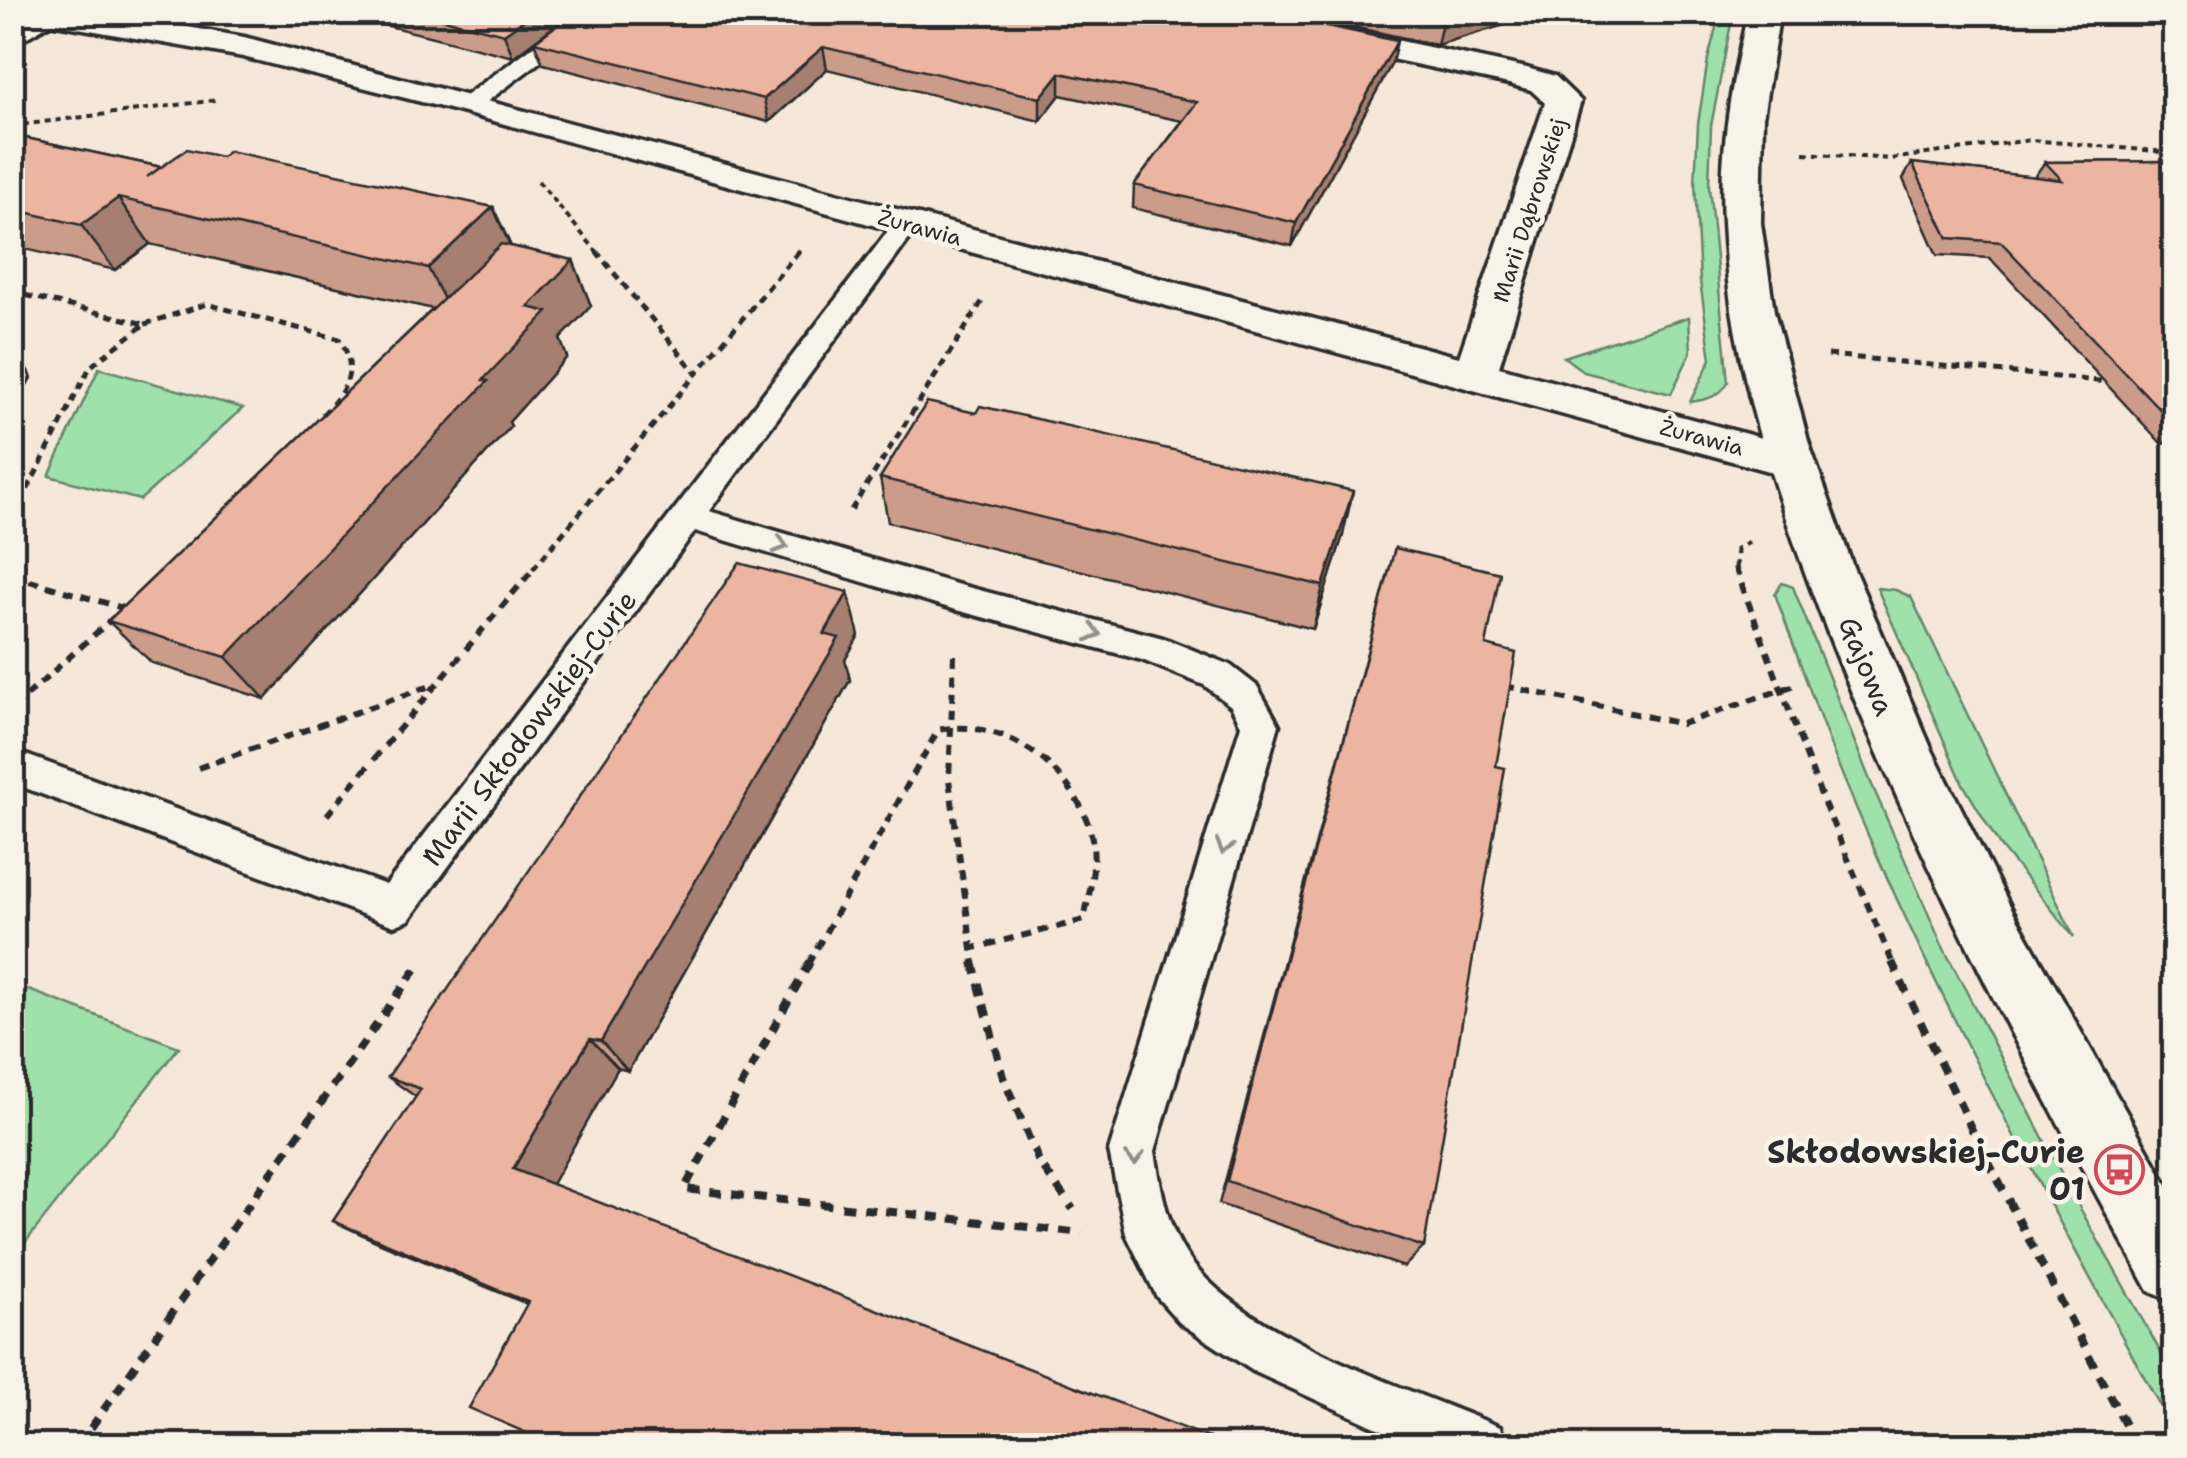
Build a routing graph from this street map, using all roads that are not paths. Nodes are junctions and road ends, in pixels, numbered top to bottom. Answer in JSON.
{"nodes":[{"id":1,"x":595,"y":12,"type":"edge"},
{"id":2,"x":1216,"y":12,"type":"edge"},
{"id":3,"x":1764,"y":12,"type":"edge"},
{"id":4,"x":50,"y":13,"type":"edge"},
{"id":5,"x":12,"y":39,"type":"edge"},
{"id":6,"x":469,"y":104,"type":"junction"},
{"id":7,"x":908,"y":223,"type":"junction"},
{"id":8,"x":1474,"y":377,"type":"junction"},
{"id":9,"x":1790,"y":461,"type":"junction"},
{"id":10,"x":688,"y":517,"type":"junction"},
{"id":11,"x":12,"y":766,"type":"edge"},
{"id":12,"x":2174,"y":1266,"type":"edge"},
{"id":13,"x":1481,"y":1446,"type":"edge"}],
"edges":[{"from":1,"to":6,"type":"lane"},
{"from":2,"to":8,"type":"street","name":"Marii Dąbrowskiej"},
{"from":3,"to":9,"type":"street","name":"Gajowa"},
{"from":4,"to":5,"type":"lane"},
{"from":4,"to":6,"type":"street","name":"Żurawia"},
{"from":6,"to":7,"type":"street","name":"Żurawia"},
{"from":7,"to":8,"type":"street","name":"Żurawia"},
{"from":7,"to":10,"type":"lane","name":"Marii Skłodowskiej-Curie"},
{"from":8,"to":9,"type":"street","name":"Żurawia"},
{"from":9,"to":12,"type":"street","name":"Gajowa"},
{"from":10,"to":11,"type":"lane","name":"Marii Skłodowskiej-Curie"},
{"from":10,"to":13,"type":"lane","one_way":true}]}
